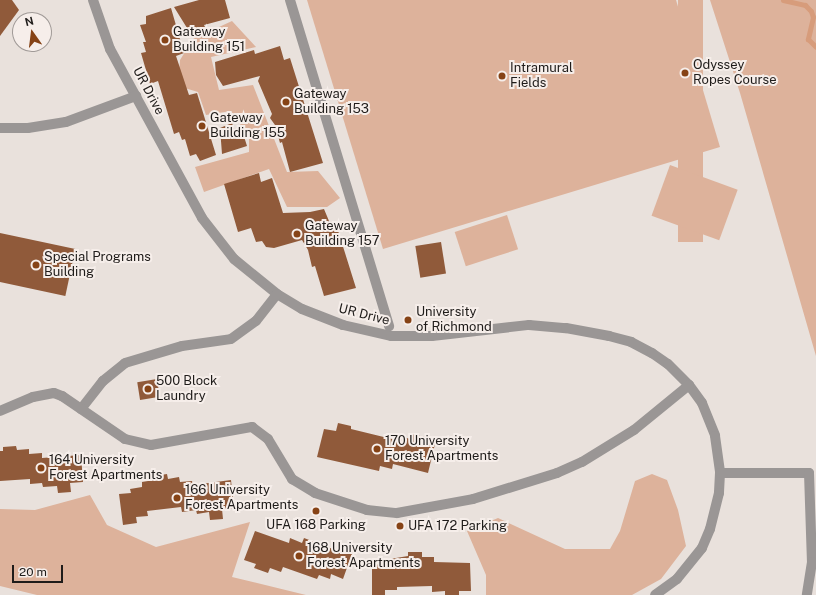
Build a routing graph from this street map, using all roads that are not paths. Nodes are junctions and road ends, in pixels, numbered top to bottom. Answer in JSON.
{"nodes":[{"id":1,"x":93,"y":0,"type":"edge"},
{"id":2,"x":290,"y":0,"type":"edge"},
{"id":3,"x":136,"y":96,"type":"junction"},
{"id":4,"x":0,"y":128,"type":"edge"},
{"id":5,"x":277,"y":294,"type":"junction"},
{"id":6,"x":388,"y":326,"type":"dead end"},
{"id":7,"x":688,"y":385,"type":"junction"},
{"id":8,"x":82,"y":409,"type":"junction"},
{"id":9,"x":0,"y":411,"type":"edge"},
{"id":10,"x":720,"y":473,"type":"junction"},
{"id":11,"x":655,"y":595,"type":"edge"},
{"id":12,"x":807,"y":595,"type":"edge"}],
"edges":[{"from":1,"to":3,"type":"street","name":"UR Drive"},
{"from":2,"to":6,"type":"street"},
{"from":3,"to":4,"type":"street"},
{"from":3,"to":5,"type":"street","name":"UR Drive"},
{"from":5,"to":7,"type":"street","name":"UR Drive"},
{"from":5,"to":8,"type":"street"},
{"from":7,"to":8,"type":"street"},
{"from":7,"to":10,"type":"street","name":"UR Drive"},
{"from":8,"to":9,"type":"street"},
{"from":10,"to":11,"type":"street","name":"UR Drive"},
{"from":10,"to":12,"type":"street"}]}
